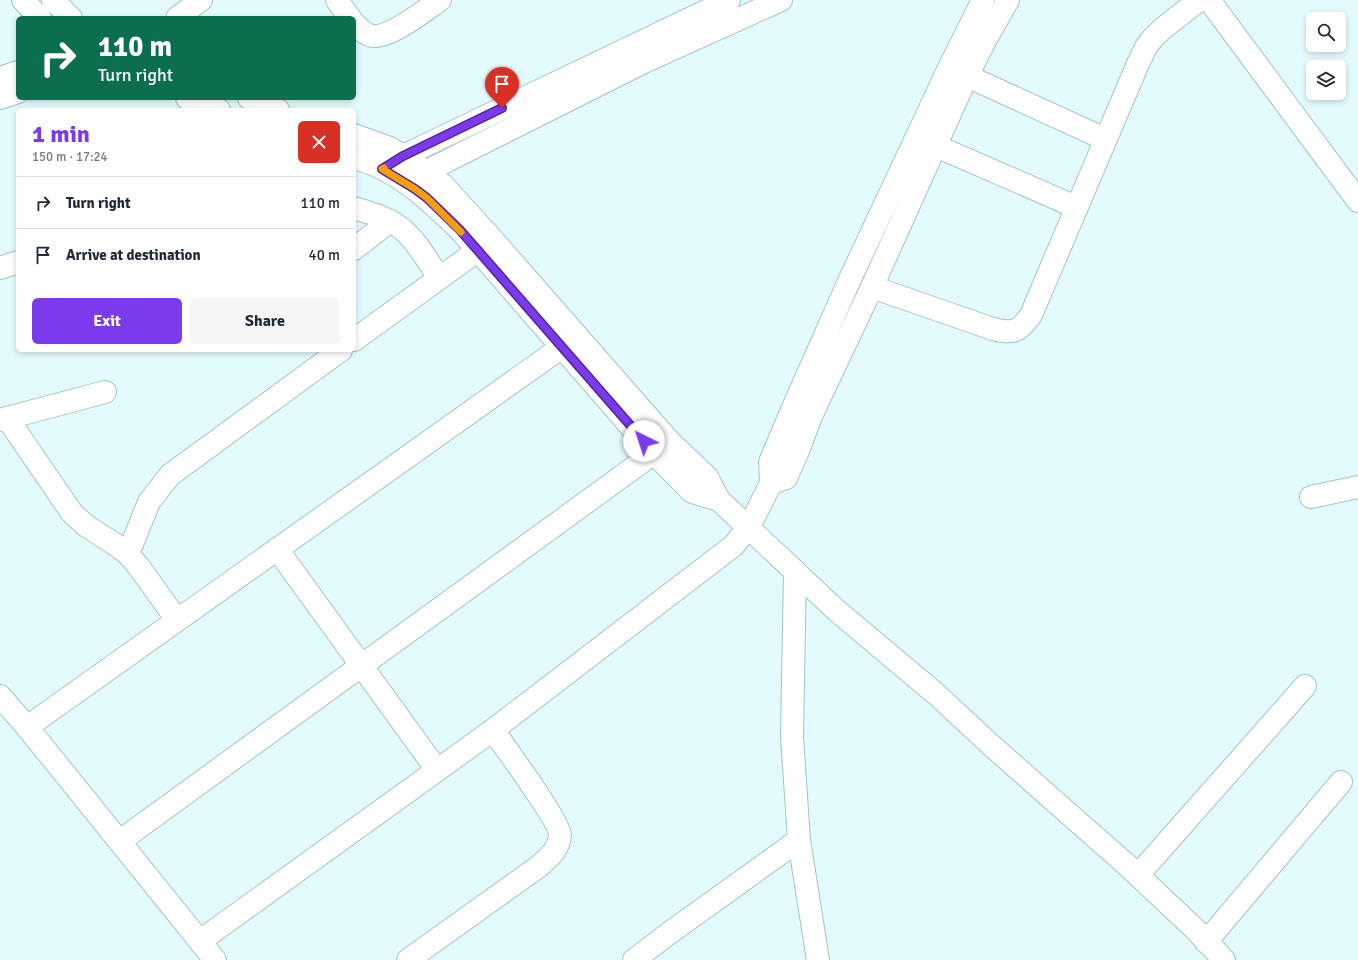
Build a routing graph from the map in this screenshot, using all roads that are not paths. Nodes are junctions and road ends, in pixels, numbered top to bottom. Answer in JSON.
{"nodes":[{"id":1,"x":23,"y":0,"type":"edge"},
{"id":2,"x":52,"y":0,"type":"edge"},
{"id":3,"x":201,"y":0,"type":"edge"},
{"id":4,"x":337,"y":0,"type":"edge"},
{"id":5,"x":440,"y":0,"type":"edge"},
{"id":6,"x":729,"y":0,"type":"edge"},
{"id":7,"x":781,"y":0,"type":"edge"},
{"id":8,"x":983,"y":0,"type":"edge"},
{"id":9,"x":1008,"y":0,"type":"edge"},
{"id":10,"x":1199,"y":0,"type":"edge"},
{"id":11,"x":1209,"y":0,"type":"edge"},
{"id":12,"x":38,"y":16,"type":"edge"},
{"id":13,"x":69,"y":16,"type":"edge"},
{"id":14,"x":180,"y":16,"type":"edge"},
{"id":15,"x":349,"y":16,"type":"edge"},
{"id":16,"x":356,"y":26,"type":"edge"},
{"id":17,"x":16,"y":73,"type":"edge"},
{"id":18,"x":967,"y":76,"type":"junction"},
{"id":19,"x":0,"y":78,"type":"edge"},
{"id":20,"x":16,"y":93,"type":"edge"},
{"id":21,"x":0,"y":98,"type":"edge"},
{"id":22,"x":192,"y":100,"type":"edge"},
{"id":23,"x":254,"y":100,"type":"edge"},
{"id":24,"x":214,"y":108,"type":"edge"},
{"id":25,"x":273,"y":108,"type":"edge"},
{"id":26,"x":356,"y":136,"type":"edge"},
{"id":27,"x":1105,"y":139,"type":"junction"},
{"id":28,"x":936,"y":146,"type":"junction"},
{"id":29,"x":403,"y":156,"type":"junction"},
{"id":30,"x":356,"y":159,"type":"edge"},
{"id":31,"x":382,"y":169,"type":"junction"},
{"id":32,"x":424,"y":171,"type":"junction"},
{"id":33,"x":404,"y":182,"type":"junction"},
{"id":34,"x":1358,"y":201,"type":"edge"},
{"id":35,"x":1076,"y":207,"type":"junction"},
{"id":36,"x":356,"y":209,"type":"edge"},
{"id":37,"x":390,"y":221,"type":"junction"},
{"id":38,"x":356,"y":247,"type":"edge"},
{"id":39,"x":477,"y":251,"type":"junction"},
{"id":40,"x":16,"y":263,"type":"edge"},
{"id":41,"x":0,"y":268,"type":"edge"},
{"id":42,"x":440,"y":278,"type":"junction"},
{"id":43,"x":872,"y":287,"type":"junction"},
{"id":44,"x":356,"y":339,"type":"edge"},
{"id":45,"x":562,"y":347,"type":"junction"},
{"id":46,"x":338,"y":352,"type":"edge"},
{"id":47,"x":105,"y":392,"type":"dead end"},
{"id":48,"x":4,"y":419,"type":"edge"},
{"id":49,"x":654,"y":453,"type":"junction"},
{"id":50,"x":771,"y":483,"type":"junction"},
{"id":51,"x":1358,"y":487,"type":"edge"},
{"id":52,"x":1311,"y":497,"type":"dead end"},
{"id":53,"x":719,"y":500,"type":"junction"},
{"id":54,"x":749,"y":527,"type":"junction"},
{"id":55,"x":277,"y":549,"type":"junction"},
{"id":56,"x":128,"y":554,"type":"junction"},
{"id":57,"x":795,"y":571,"type":"junction"},
{"id":58,"x":177,"y":620,"type":"junction"},
{"id":59,"x":362,"y":665,"type":"junction"},
{"id":60,"x":1305,"y":686,"type":"dead end"},
{"id":61,"x":0,"y":696,"type":"edge"},
{"id":62,"x":27,"y":727,"type":"junction"},
{"id":63,"x":493,"y":730,"type":"junction"},
{"id":64,"x":437,"y":770,"type":"junction"},
{"id":65,"x":1341,"y":782,"type":"dead end"},
{"id":66,"x":799,"y":840,"type":"junction"},
{"id":67,"x":120,"y":841,"type":"junction"},
{"id":68,"x":1133,"y":870,"type":"junction"},
{"id":69,"x":200,"y":941,"type":"junction"},
{"id":70,"x":1206,"y":942,"type":"junction"},
{"id":71,"x":215,"y":960,"type":"edge"},
{"id":72,"x":408,"y":960,"type":"edge"},
{"id":73,"x":634,"y":960,"type":"edge"},
{"id":74,"x":818,"y":960,"type":"edge"},
{"id":75,"x":1224,"y":960,"type":"edge"}],
"edges":[{"from":1,"to":12,"type":"street"},
{"from":2,"to":13,"type":"street"},
{"from":3,"to":14,"type":"street"},
{"from":4,"to":15,"type":"street"},
{"from":5,"to":16,"type":"street"},
{"from":6,"to":29,"type":"street"},
{"from":7,"to":32,"type":"street"},
{"from":8,"to":50,"type":"street"},
{"from":9,"to":18,"type":"street"},
{"from":10,"to":27,"type":"street"},
{"from":11,"to":34,"type":"street"},
{"from":17,"to":19,"type":"street"},
{"from":18,"to":27,"type":"street"},
{"from":18,"to":28,"type":"street"},
{"from":20,"to":21,"type":"street"},
{"from":22,"to":24,"type":"street"},
{"from":23,"to":25,"type":"street"},
{"from":26,"to":29,"type":"street"},
{"from":27,"to":35,"type":"street"},
{"from":28,"to":35,"type":"street"},
{"from":28,"to":43,"type":"street"},
{"from":29,"to":31,"type":"street"},
{"from":29,"to":32,"type":"street"},
{"from":30,"to":31,"type":"street"},
{"from":31,"to":33,"type":"street"},
{"from":32,"to":33,"type":"street"},
{"from":32,"to":53,"type":"street"},
{"from":33,"to":39,"type":"street"},
{"from":35,"to":43,"type":"street"},
{"from":36,"to":37,"type":"street"},
{"from":37,"to":38,"type":"street"},
{"from":37,"to":42,"type":"street"},
{"from":39,"to":42,"type":"street"},
{"from":39,"to":45,"type":"street"},
{"from":40,"to":41,"type":"street"},
{"from":42,"to":44,"type":"street"},
{"from":43,"to":50,"type":"street"},
{"from":45,"to":49,"type":"street"},
{"from":45,"to":55,"type":"street"},
{"from":46,"to":56,"type":"street"},
{"from":47,"to":48,"type":"street"},
{"from":48,"to":56,"type":"street"},
{"from":49,"to":53,"type":"street"},
{"from":49,"to":59,"type":"street"},
{"from":50,"to":54,"type":"street"},
{"from":51,"to":52,"type":"street"},
{"from":53,"to":54,"type":"street"},
{"from":54,"to":57,"type":"street"},
{"from":54,"to":63,"type":"street"},
{"from":55,"to":58,"type":"street"},
{"from":55,"to":59,"type":"street"},
{"from":56,"to":58,"type":"street"},
{"from":57,"to":66,"type":"street"},
{"from":57,"to":68,"type":"street"},
{"from":58,"to":62,"type":"street"},
{"from":59,"to":64,"type":"street"},
{"from":59,"to":67,"type":"street"},
{"from":60,"to":68,"type":"street"},
{"from":61,"to":62,"type":"street"},
{"from":62,"to":67,"type":"street"},
{"from":63,"to":64,"type":"street"},
{"from":63,"to":72,"type":"street"},
{"from":64,"to":69,"type":"street"},
{"from":65,"to":70,"type":"street"},
{"from":66,"to":73,"type":"street"},
{"from":66,"to":74,"type":"street"},
{"from":67,"to":69,"type":"street"},
{"from":68,"to":70,"type":"street"},
{"from":69,"to":71,"type":"street"},
{"from":70,"to":75,"type":"street"}]}
